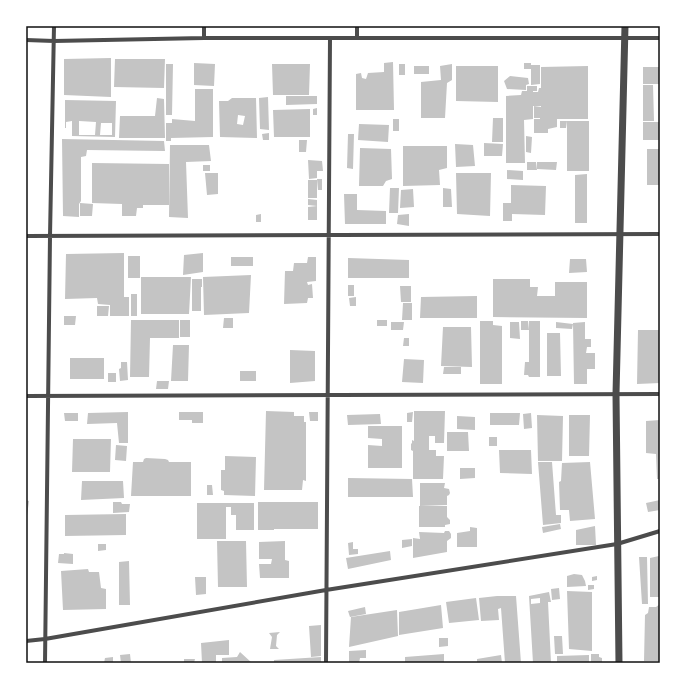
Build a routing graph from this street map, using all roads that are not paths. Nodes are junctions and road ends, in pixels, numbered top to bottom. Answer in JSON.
{"nodes":[{"id":1,"x":54,"y":26,"type":"edge"},
{"id":2,"x":204,"y":26,"type":"edge"},
{"id":3,"x":357,"y":26,"type":"edge"},
{"id":4,"x":625,"y":26,"type":"edge"},
{"id":5,"x":204,"y":38,"type":"junction"},
{"id":6,"x":330,"y":38,"type":"junction"},
{"id":7,"x":357,"y":38,"type":"junction"},
{"id":8,"x":625,"y":38,"type":"junction"},
{"id":9,"x":660,"y":38,"type":"edge"},
{"id":10,"x":26,"y":40,"type":"edge"},
{"id":11,"x":54,"y":42,"type":"junction"},
{"id":12,"x":620,"y":234,"type":"junction"},
{"id":13,"x":660,"y":234,"type":"edge"},
{"id":14,"x":329,"y":235,"type":"junction"},
{"id":15,"x":26,"y":236,"type":"edge"},
{"id":16,"x":50,"y":236,"type":"junction"},
{"id":17,"x":616,"y":394,"type":"junction"},
{"id":18,"x":660,"y":394,"type":"edge"},
{"id":19,"x":328,"y":395,"type":"junction"},
{"id":20,"x":26,"y":396,"type":"edge"},
{"id":21,"x":48,"y":396,"type":"junction"},
{"id":22,"x":660,"y":531,"type":"edge"},
{"id":23,"x":617,"y":544,"type":"junction"},
{"id":24,"x":326,"y":590,"type":"junction"},
{"id":25,"x":45,"y":639,"type":"junction"},
{"id":26,"x":26,"y":641,"type":"edge"},
{"id":27,"x":45,"y":663,"type":"edge"},
{"id":28,"x":326,"y":663,"type":"edge"},
{"id":29,"x":619,"y":663,"type":"edge"}],
"edges":[{"from":1,"to":11,"type":"street"},
{"from":2,"to":5,"type":"street"},
{"from":3,"to":7,"type":"street"},
{"from":4,"to":8,"type":"street"},
{"from":5,"to":6,"type":"street"},
{"from":5,"to":11,"type":"street"},
{"from":6,"to":7,"type":"street"},
{"from":6,"to":14,"type":"street"},
{"from":7,"to":8,"type":"street"},
{"from":8,"to":9,"type":"street"},
{"from":8,"to":12,"type":"street"},
{"from":10,"to":11,"type":"street"},
{"from":11,"to":16,"type":"street"},
{"from":12,"to":13,"type":"street"},
{"from":12,"to":14,"type":"street"},
{"from":12,"to":17,"type":"street"},
{"from":14,"to":16,"type":"street"},
{"from":14,"to":19,"type":"street"},
{"from":15,"to":16,"type":"street"},
{"from":16,"to":21,"type":"street"},
{"from":17,"to":18,"type":"street"},
{"from":17,"to":19,"type":"street"},
{"from":17,"to":23,"type":"street"},
{"from":19,"to":21,"type":"street"},
{"from":19,"to":24,"type":"street"},
{"from":20,"to":21,"type":"street"},
{"from":21,"to":25,"type":"street"},
{"from":22,"to":23,"type":"street"},
{"from":23,"to":24,"type":"street"},
{"from":23,"to":29,"type":"street"},
{"from":24,"to":25,"type":"street"},
{"from":24,"to":28,"type":"street"},
{"from":25,"to":26,"type":"street"},
{"from":25,"to":27,"type":"street"}]}
